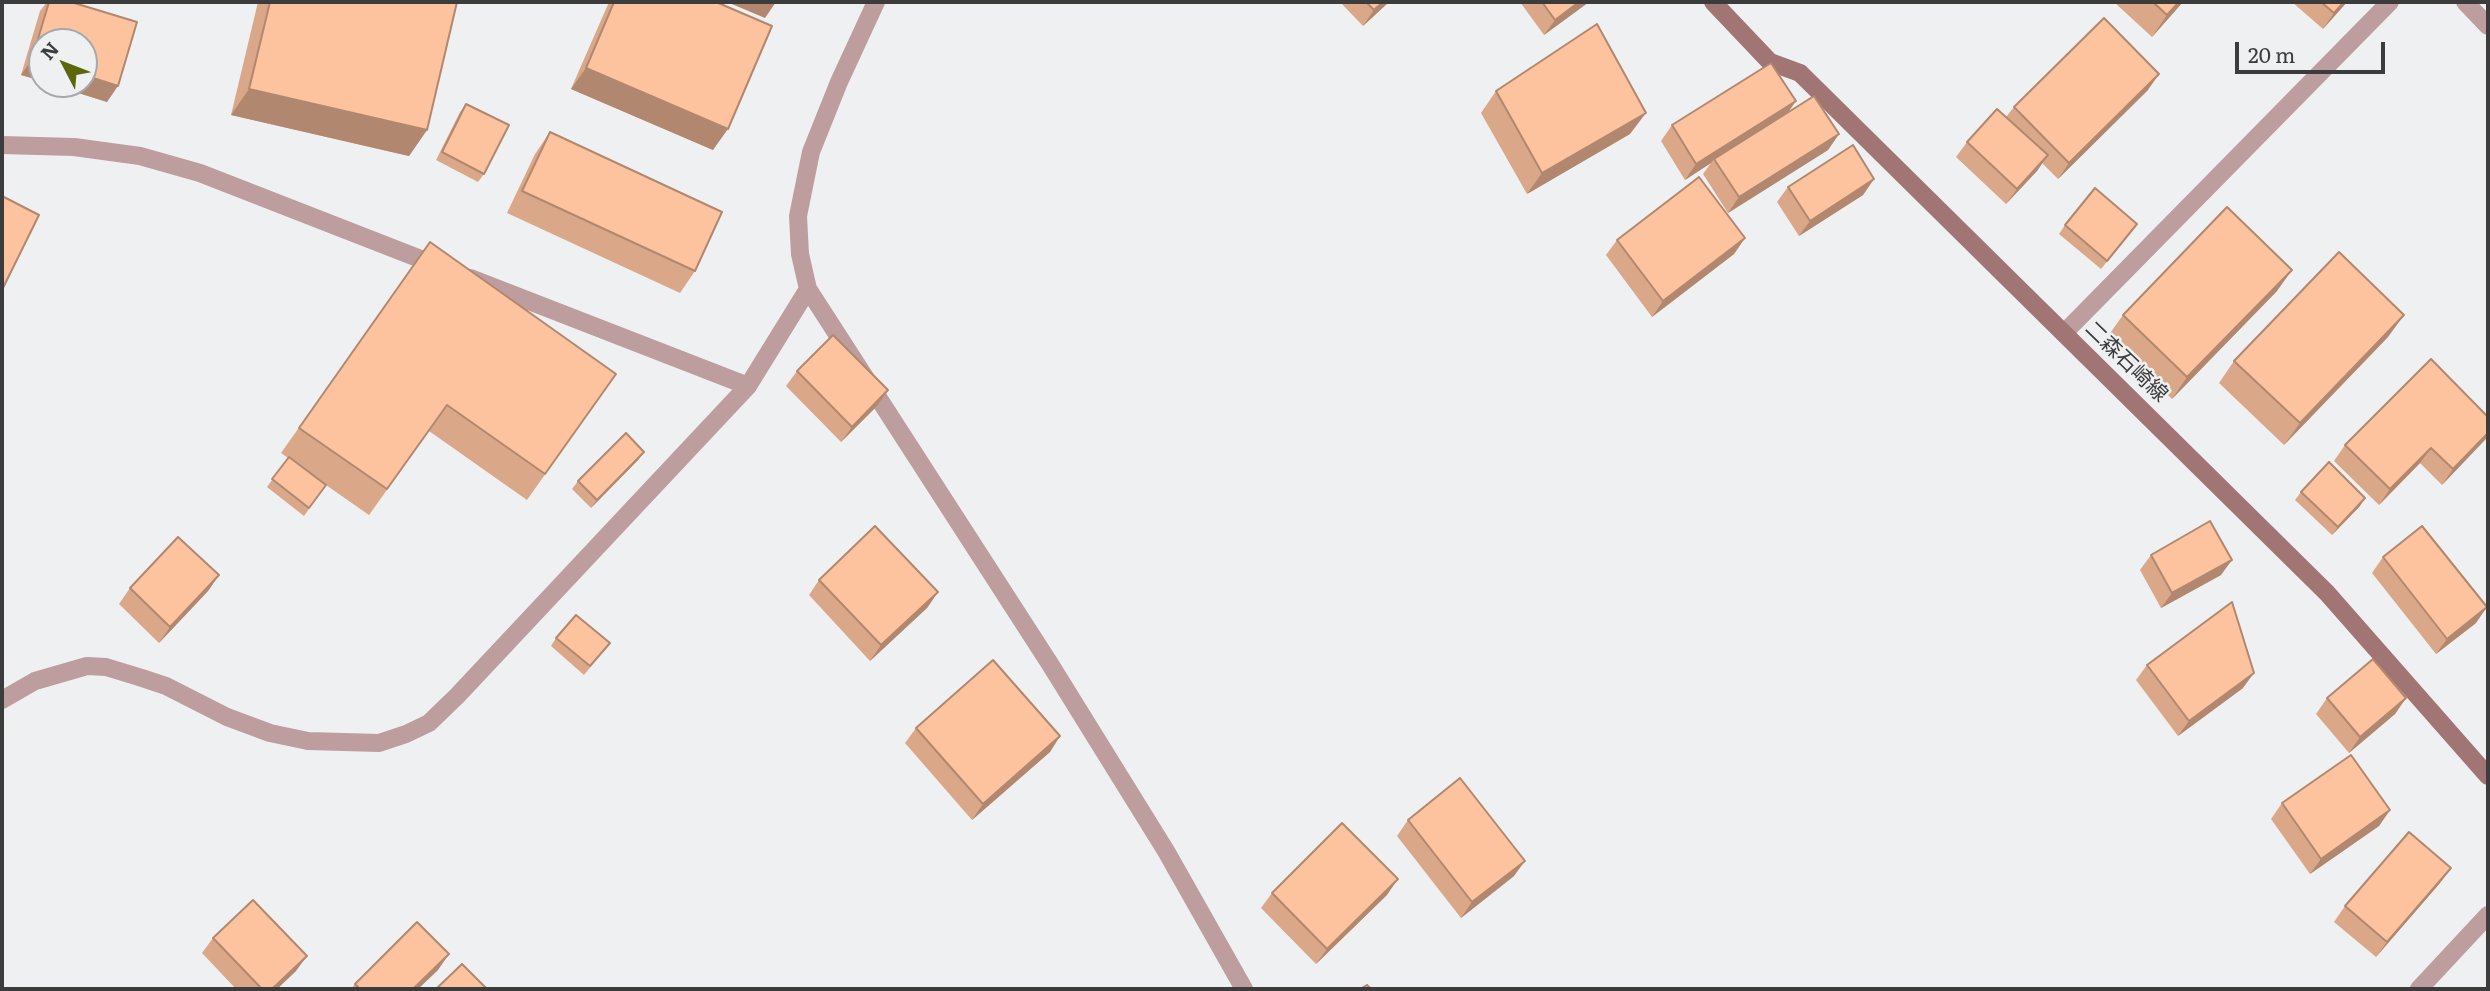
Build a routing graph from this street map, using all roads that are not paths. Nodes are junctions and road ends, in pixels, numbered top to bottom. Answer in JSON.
{"nodes":[{"id":1,"x":876,"y":2,"type":"edge"},
{"id":2,"x":1713,"y":2,"type":"edge"},
{"id":3,"x":2390,"y":2,"type":"edge"},
{"id":4,"x":2465,"y":2,"type":"edge"},
{"id":5,"x":2488,"y":26,"type":"edge"},
{"id":6,"x":2,"y":145,"type":"edge"},
{"id":7,"x":808,"y":289,"type":"junction"},
{"id":8,"x":2064,"y":333,"type":"junction"},
{"id":9,"x":748,"y":386,"type":"junction"},
{"id":10,"x":2,"y":700,"type":"edge"},
{"id":11,"x":2488,"y":776,"type":"edge"},
{"id":12,"x":2488,"y":915,"type":"edge"},
{"id":13,"x":1244,"y":989,"type":"edge"},
{"id":14,"x":2418,"y":989,"type":"edge"}],
"edges":[{"from":1,"to":7,"type":"street"},
{"from":2,"to":8,"type":"main road","name":"二森石崎線"},
{"from":3,"to":8,"type":"street"},
{"from":4,"to":5,"type":"street"},
{"from":6,"to":9,"type":"street"},
{"from":7,"to":9,"type":"street"},
{"from":7,"to":13,"type":"street"},
{"from":8,"to":11,"type":"main road","name":"二森石崎線"},
{"from":9,"to":10,"type":"street"},
{"from":12,"to":14,"type":"street"}]}
